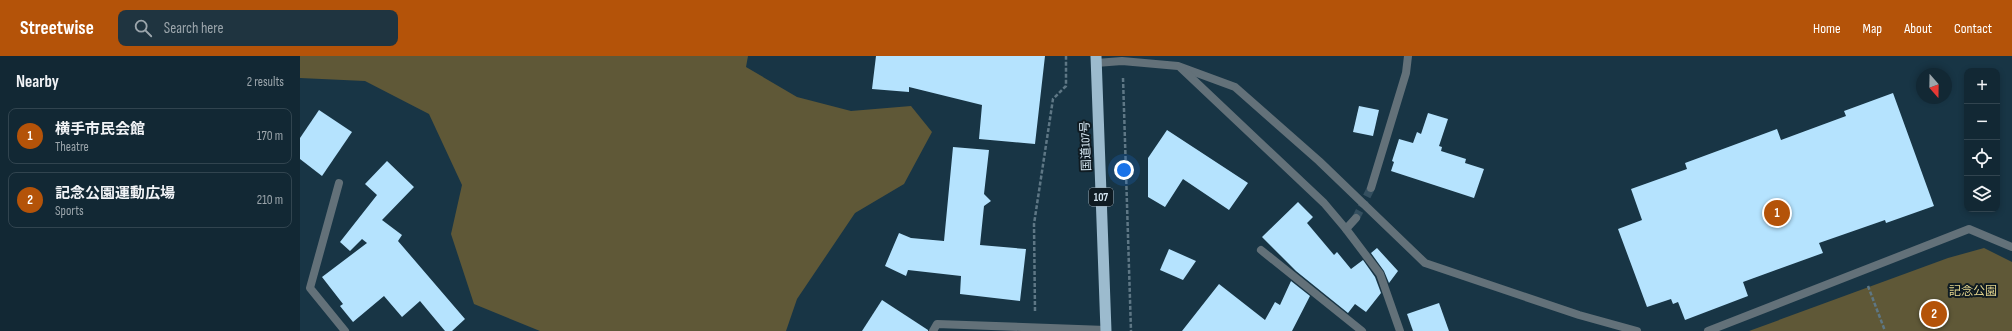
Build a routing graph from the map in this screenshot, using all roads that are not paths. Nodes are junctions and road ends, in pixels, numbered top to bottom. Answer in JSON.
{"nodes":[{"id":1,"x":1408,"y":56,"type":"edge"},
{"id":2,"x":1096,"y":59,"type":"edge"},
{"id":3,"x":1178,"y":66,"type":"junction"},
{"id":4,"x":339,"y":183,"type":"dead end"},
{"id":5,"x":1371,"y":188,"type":"tunnel mouth"},
{"id":6,"x":1356,"y":218,"type":"tunnel mouth"},
{"id":7,"x":1346,"y":229,"type":"junction"},
{"id":8,"x":2012,"y":247,"type":"edge"},
{"id":9,"x":1262,"y":250,"type":"dead end"},
{"id":10,"x":1106,"y":330,"type":"edge"},
{"id":11,"x":345,"y":331,"type":"edge"},
{"id":12,"x":933,"y":331,"type":"edge"},
{"id":13,"x":1362,"y":331,"type":"edge"},
{"id":14,"x":1400,"y":331,"type":"edge"},
{"id":15,"x":1637,"y":331,"type":"edge"},
{"id":16,"x":1708,"y":331,"type":"edge"}],
"edges":[{"from":1,"to":5,"type":"street"},
{"from":2,"to":3,"type":"street"},
{"from":2,"to":10,"type":"highway","name":"国道107号","number":"107"},
{"from":3,"to":7,"type":"street"},
{"from":3,"to":15,"type":"street"},
{"from":4,"to":11,"type":"street"},
{"from":6,"to":7,"type":"street"},
{"from":7,"to":14,"type":"street"},
{"from":8,"to":16,"type":"street"},
{"from":9,"to":13,"type":"street"},
{"from":10,"to":12,"type":"street"}]}
